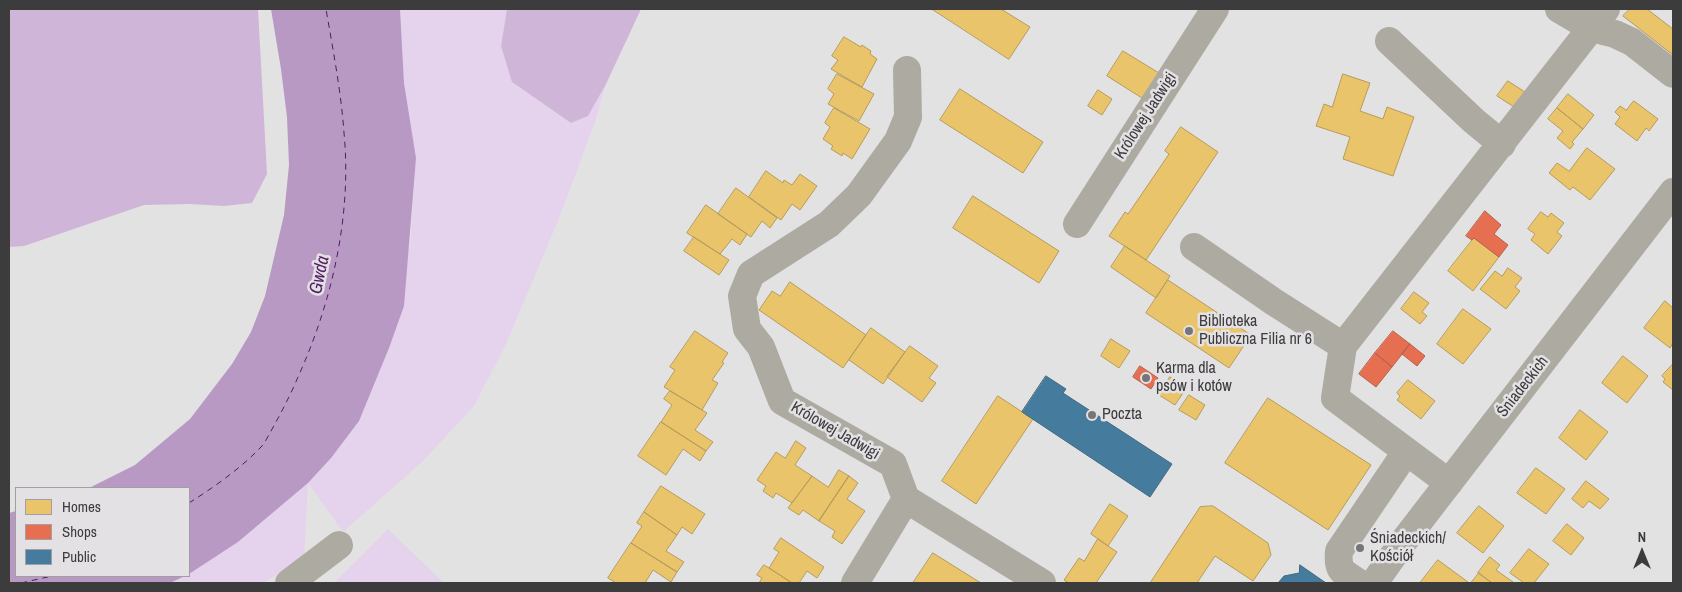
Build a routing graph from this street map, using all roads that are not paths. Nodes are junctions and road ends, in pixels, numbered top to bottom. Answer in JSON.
{"nodes":[{"id":1,"x":1215,"y":9,"type":"edge"},
{"id":2,"x":1559,"y":9,"type":"edge"},
{"id":3,"x":1598,"y":18,"type":"edge"},
{"id":4,"x":1389,"y":41,"type":"dead end"},
{"id":5,"x":907,"y":70,"type":"dead end"},
{"id":6,"x":1673,"y":74,"type":"edge"},
{"id":7,"x":1502,"y":144,"type":"junction"},
{"id":8,"x":1673,"y":192,"type":"edge"},
{"id":9,"x":1078,"y":224,"type":"dead end"},
{"id":10,"x":1194,"y":247,"type":"dead end"},
{"id":11,"x":1343,"y":346,"type":"junction"},
{"id":12,"x":1406,"y":452,"type":"junction"},
{"id":13,"x":1449,"y":483,"type":"junction"},
{"id":14,"x":906,"y":499,"type":"junction"},
{"id":15,"x":339,"y":545,"type":"dead end"},
{"id":16,"x":289,"y":583,"type":"edge"},
{"id":17,"x":855,"y":583,"type":"edge"},
{"id":18,"x":1042,"y":583,"type":"edge"},
{"id":19,"x":1359,"y":583,"type":"edge"},
{"id":20,"x":1374,"y":583,"type":"edge"}],
"edges":[{"from":1,"to":9,"type":"street","name":"Królowej Jadwigi"},
{"from":2,"to":3,"type":"street"},
{"from":3,"to":6,"type":"street"},
{"from":3,"to":7,"type":"street"},
{"from":4,"to":7,"type":"street"},
{"from":5,"to":14,"type":"street","name":"Królowej Jadwigi"},
{"from":7,"to":11,"type":"street"},
{"from":8,"to":13,"type":"street","name":"Śniadeckich"},
{"from":10,"to":11,"type":"street"},
{"from":11,"to":12,"type":"street"},
{"from":12,"to":13,"type":"street"},
{"from":12,"to":19,"type":"street"},
{"from":13,"to":20,"type":"street","name":"Śniadeckich"},
{"from":14,"to":17,"type":"street"},
{"from":14,"to":18,"type":"street"},
{"from":15,"to":16,"type":"street"}]}
